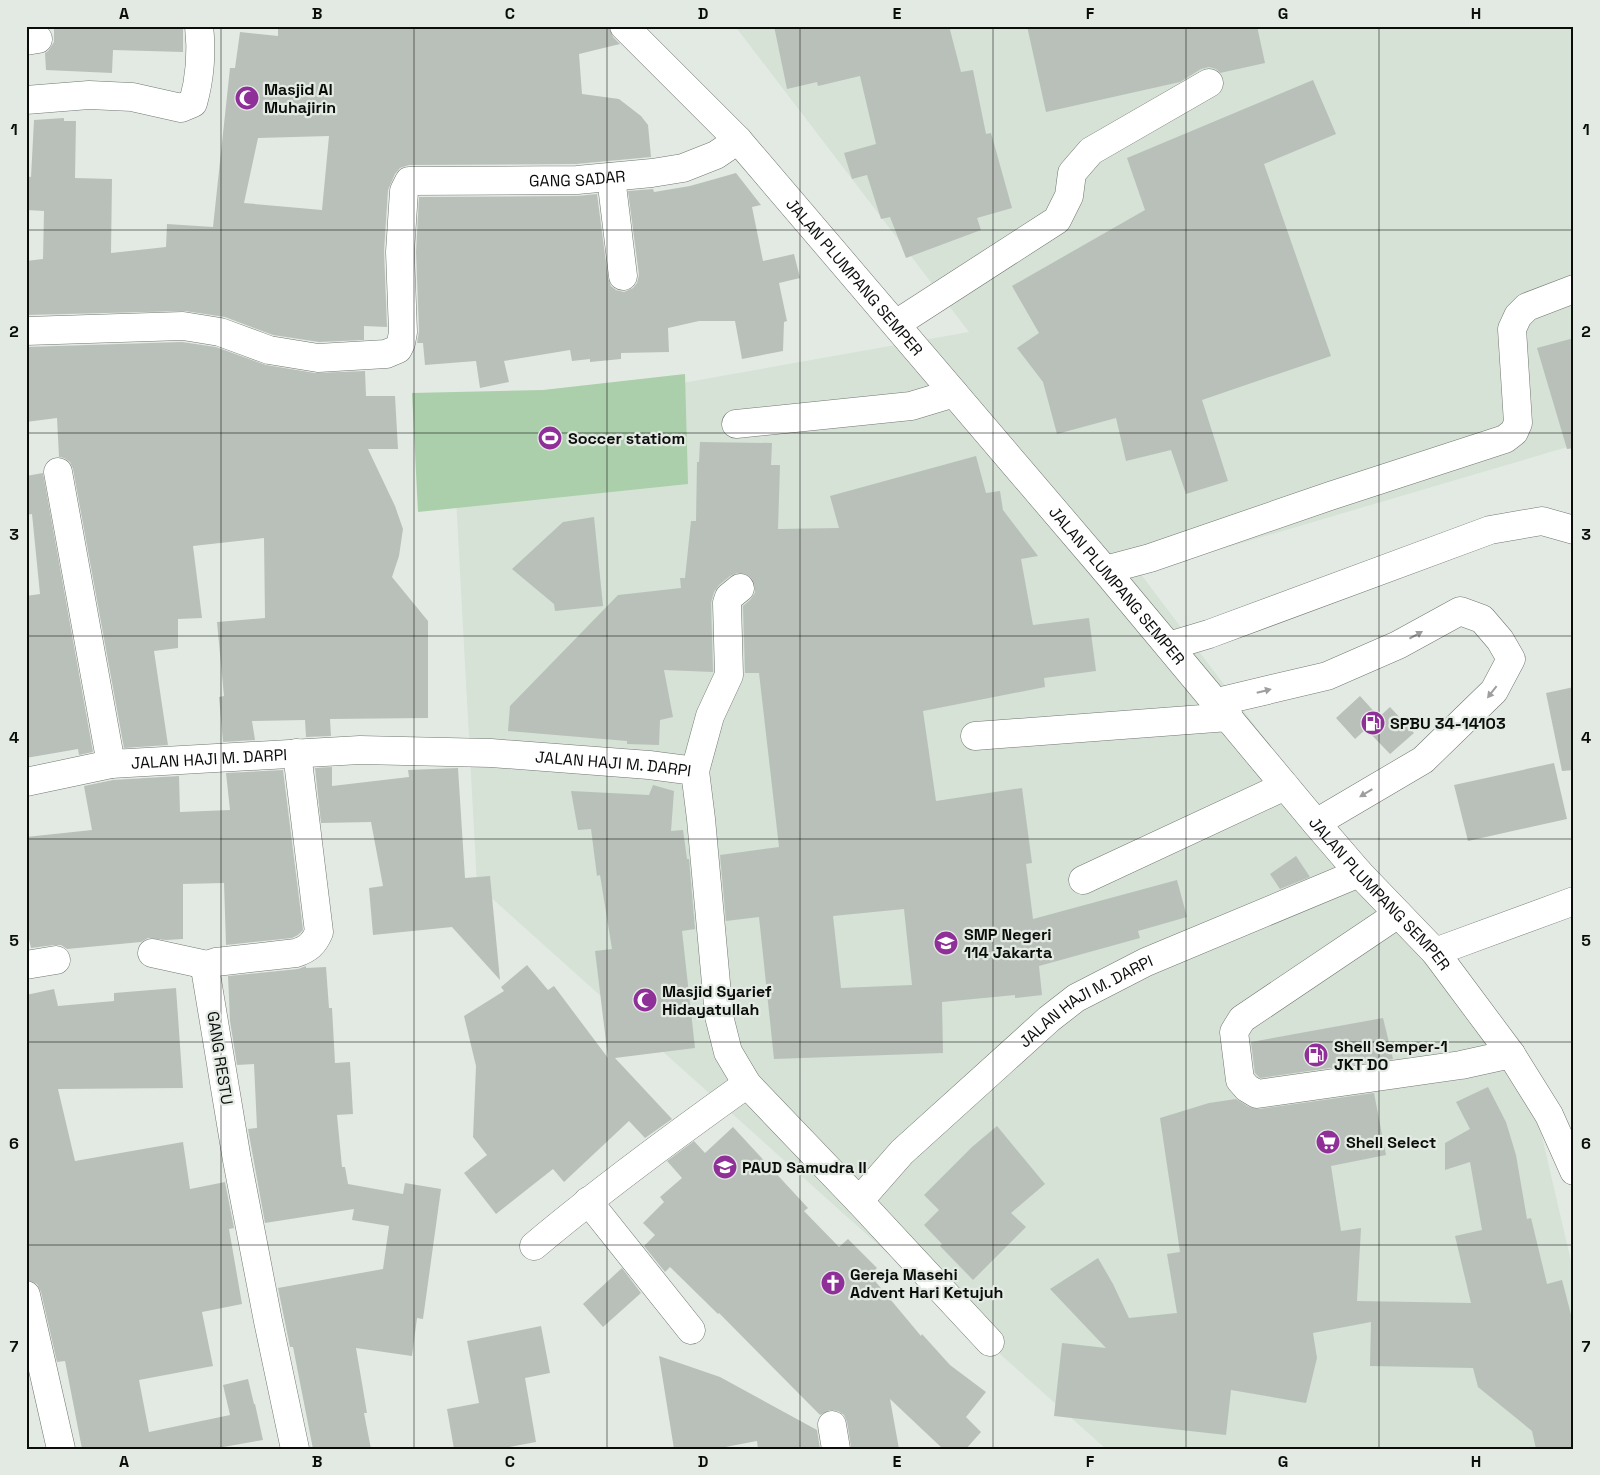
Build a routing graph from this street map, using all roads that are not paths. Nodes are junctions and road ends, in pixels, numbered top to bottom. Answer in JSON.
{"nodes":[{"id":1,"x":199,"y":26,"type":"edge"},
{"id":2,"x":624,"y":26,"type":"edge"},
{"id":3,"x":1209,"y":83,"type":"dead end"},
{"id":4,"x":26,"y":100,"type":"edge"},
{"id":5,"x":738,"y":140,"type":"junction"},
{"id":6,"x":611,"y":177,"type":"junction"},
{"id":7,"x":623,"y":276,"type":"dead end"},
{"id":8,"x":1574,"y":289,"type":"edge"},
{"id":9,"x":896,"y":324,"type":"junction"},
{"id":10,"x":26,"y":331,"type":"edge"},
{"id":11,"x":954,"y":393,"type":"junction"},
{"id":12,"x":736,"y":424,"type":"dead end"},
{"id":13,"x":58,"y":472,"type":"dead end"},
{"id":14,"x":1574,"y":530,"type":"edge"},
{"id":15,"x":1105,"y":570,"type":"junction"},
{"id":16,"x":740,"y":588,"type":"dead end"},
{"id":17,"x":1169,"y":646,"type":"junction"},
{"id":18,"x":1223,"y":710,"type":"junction"},
{"id":19,"x":975,"y":736,"type":"dead end"},
{"id":20,"x":297,"y":753,"type":"junction"},
{"id":21,"x":110,"y":764,"type":"junction"},
{"id":22,"x":695,"y":771,"type":"junction"},
{"id":23,"x":26,"y":782,"type":"edge"},
{"id":24,"x":1285,"y":786,"type":"junction"},
{"id":25,"x":1316,"y":823,"type":"junction"},
{"id":26,"x":1359,"y":873,"type":"junction"},
{"id":27,"x":1083,"y":880,"type":"dead end"},
{"id":28,"x":1574,"y":901,"type":"edge"},
{"id":29,"x":1398,"y":914,"type":"junction"},
{"id":30,"x":1435,"y":952,"type":"junction"},
{"id":31,"x":152,"y":953,"type":"dead end"},
{"id":32,"x":56,"y":960,"type":"dead end"},
{"id":33,"x":26,"y":965,"type":"edge"},
{"id":34,"x":207,"y":965,"type":"junction"},
{"id":35,"x":1511,"y":1054,"type":"junction"},
{"id":36,"x":747,"y":1084,"type":"junction"},
{"id":37,"x":1574,"y":1171,"type":"edge"},
{"id":38,"x":588,"y":1201,"type":"junction"},
{"id":39,"x":859,"y":1201,"type":"junction"},
{"id":40,"x":534,"y":1246,"type":"dead end"},
{"id":41,"x":26,"y":1295,"type":"edge"},
{"id":42,"x":691,"y":1330,"type":"dead end"},
{"id":43,"x":990,"y":1342,"type":"dead end"},
{"id":44,"x":61,"y":1449,"type":"edge"},
{"id":45,"x":295,"y":1449,"type":"edge"}],
"edges":[{"from":1,"to":4,"type":"street"},
{"from":2,"to":5,"type":"street","name":"JALAN PLUMPANG SEMPER"},
{"from":3,"to":9,"type":"street"},
{"from":5,"to":6,"type":"street","name":"GANG SADAR"},
{"from":5,"to":9,"type":"street","name":"JALAN PLUMPANG SEMPER"},
{"from":6,"to":7,"type":"street"},
{"from":6,"to":10,"type":"street","name":"GANG SADAR"},
{"from":8,"to":15,"type":"street"},
{"from":9,"to":11,"type":"street","name":"JALAN PLUMPANG SEMPER"},
{"from":11,"to":12,"type":"street"},
{"from":11,"to":15,"type":"street","name":"JALAN PLUMPANG SEMPER"},
{"from":13,"to":21,"type":"street"},
{"from":14,"to":17,"type":"street"},
{"from":15,"to":17,"type":"street","name":"JALAN PLUMPANG SEMPER"},
{"from":16,"to":22,"type":"street"},
{"from":17,"to":18,"type":"street","name":"JALAN PLUMPANG SEMPER"},
{"from":18,"to":19,"type":"street"},
{"from":18,"to":24,"type":"street","name":"JALAN PLUMPANG SEMPER"},
{"from":18,"to":25,"type":"street","one_way":true},
{"from":20,"to":21,"type":"street","name":"JALAN HAJI M. DARPI"},
{"from":20,"to":22,"type":"street","name":"JALAN HAJI M. DARPI"},
{"from":20,"to":34,"type":"street"},
{"from":21,"to":23,"type":"street","name":"JALAN HAJI M. DARPI"},
{"from":22,"to":36,"type":"street","name":"JALAN HAJI M. DARPI"},
{"from":24,"to":25,"type":"street","name":"JALAN PLUMPANG SEMPER"},
{"from":24,"to":27,"type":"street"},
{"from":25,"to":26,"type":"street","name":"JALAN PLUMPANG SEMPER"},
{"from":26,"to":29,"type":"street","name":"JALAN PLUMPANG SEMPER"},
{"from":26,"to":39,"type":"street","name":"JALAN HAJI M. DARPI"},
{"from":28,"to":30,"type":"street"},
{"from":29,"to":30,"type":"street","name":"JALAN PLUMPANG SEMPER"},
{"from":29,"to":35,"type":"street"},
{"from":30,"to":35,"type":"street","name":"JALAN PLUMPANG SEMPER"},
{"from":31,"to":34,"type":"street"},
{"from":32,"to":33,"type":"street"},
{"from":34,"to":45,"type":"street","name":"GANG RESTU"},
{"from":35,"to":37,"type":"street","name":"JALAN PLUMPANG SEMPER"},
{"from":36,"to":38,"type":"street"},
{"from":36,"to":39,"type":"street","name":"JALAN HAJI M. DARPI"},
{"from":38,"to":40,"type":"street"},
{"from":38,"to":42,"type":"street"},
{"from":39,"to":43,"type":"street","name":"JALAN HAJI M. DARPI"},
{"from":41,"to":44,"type":"street"}]}
